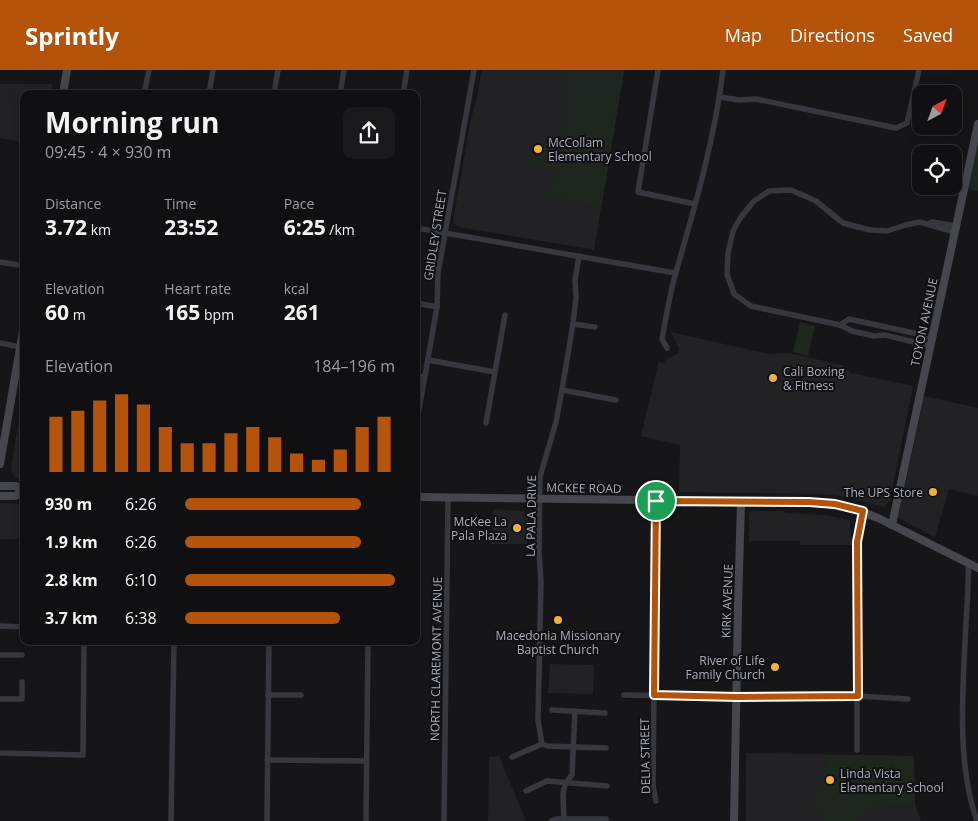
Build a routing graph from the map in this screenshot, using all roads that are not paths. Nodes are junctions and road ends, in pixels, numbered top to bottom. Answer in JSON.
{"nodes":[{"id":1,"x":67,"y":70,"type":"edge"},
{"id":2,"x":148,"y":70,"type":"edge"},
{"id":3,"x":213,"y":70,"type":"edge"},
{"id":4,"x":278,"y":70,"type":"edge"},
{"id":5,"x":344,"y":70,"type":"edge"},
{"id":6,"x":407,"y":70,"type":"edge"},
{"id":7,"x":474,"y":70,"type":"edge"},
{"id":8,"x":658,"y":70,"type":"edge"},
{"id":9,"x":723,"y":70,"type":"edge"},
{"id":10,"x":919,"y":70,"type":"edge"},
{"id":11,"x":63,"y":90,"type":"edge"},
{"id":12,"x":145,"y":90,"type":"edge"},
{"id":13,"x":210,"y":90,"type":"edge"},
{"id":14,"x":275,"y":90,"type":"edge"},
{"id":15,"x":341,"y":90,"type":"edge"},
{"id":16,"x":404,"y":90,"type":"edge"},
{"id":17,"x":720,"y":97,"type":"junction"},
{"id":18,"x":978,"y":124,"type":"edge"},
{"id":19,"x":695,"y":204,"type":"junction"},
{"id":20,"x":420,"y":229,"type":"edge"},
{"id":21,"x":955,"y":229,"type":"junction"},
{"id":22,"x":445,"y":233,"type":"junction"},
{"id":23,"x":579,"y":256,"type":"junction"},
{"id":24,"x":0,"y":262,"type":"edge"},
{"id":25,"x":20,"y":265,"type":"edge"},
{"id":26,"x":675,"y":273,"type":"junction"},
{"id":27,"x":420,"y":304,"type":"edge"},
{"id":28,"x":437,"y":307,"type":"junction"},
{"id":29,"x":505,"y":315,"type":"dead end"},
{"id":30,"x":574,"y":324,"type":"junction"},
{"id":31,"x":840,"y":325,"type":"junction"},
{"id":32,"x":595,"y":327,"type":"dead end"},
{"id":33,"x":932,"y":337,"type":"junction"},
{"id":34,"x":0,"y":343,"type":"edge"},
{"id":35,"x":930,"y":346,"type":"junction"},
{"id":36,"x":20,"y":347,"type":"joint"},
{"id":37,"x":667,"y":348,"type":"dead end"},
{"id":38,"x":428,"y":360,"type":"junction"},
{"id":39,"x":495,"y":372,"type":"junction"},
{"id":40,"x":20,"y":376,"type":"edge"},
{"id":41,"x":420,"y":376,"type":"edge"},
{"id":42,"x":424,"y":377,"type":"junction"},
{"id":43,"x":562,"y":390,"type":"junction"},
{"id":44,"x":616,"y":400,"type":"dead end"},
{"id":45,"x":420,"y":403,"type":"edge"},
{"id":46,"x":486,"y":423,"type":"dead end"},
{"id":47,"x":0,"y":464,"type":"edge"},
{"id":48,"x":0,"y":486,"type":"edge"},
{"id":49,"x":20,"y":489,"type":"edge"},
{"id":50,"x":20,"y":494,"type":"edge"},
{"id":51,"x":0,"y":496,"type":"edge"},
{"id":52,"x":420,"y":498,"type":"edge"},
{"id":53,"x":448,"y":498,"type":"junction"},
{"id":54,"x":540,"y":499,"type":"junction"},
{"id":55,"x":656,"y":501,"type":"junction"},
{"id":56,"x":741,"y":502,"type":"junction"},
{"id":57,"x":863,"y":511,"type":"junction"},
{"id":58,"x":892,"y":525,"type":"junction"},
{"id":59,"x":968,"y":562,"type":"junction"},
{"id":60,"x":978,"y":568,"type":"edge"},
{"id":61,"x":0,"y":626,"type":"edge"},
{"id":62,"x":20,"y":627,"type":"edge"},
{"id":63,"x":84,"y":645,"type":"edge"},
{"id":64,"x":174,"y":645,"type":"edge"},
{"id":65,"x":269,"y":645,"type":"edge"},
{"id":66,"x":368,"y":645,"type":"edge"},
{"id":67,"x":0,"y":655,"type":"edge"},
{"id":68,"x":22,"y":655,"type":"dead end"},
{"id":69,"x":22,"y":682,"type":"dead end"},
{"id":70,"x":268,"y":695,"type":"junction"},
{"id":71,"x":301,"y":695,"type":"dead end"},
{"id":72,"x":624,"y":695,"type":"dead end"},
{"id":73,"x":654,"y":695,"type":"junction"},
{"id":74,"x":858,"y":696,"type":"junction"},
{"id":75,"x":737,"y":697,"type":"junction"},
{"id":76,"x":0,"y":699,"type":"edge"},
{"id":77,"x":908,"y":699,"type":"dead end"},
{"id":78,"x":552,"y":710,"type":"dead end"},
{"id":79,"x":575,"y":711,"type":"junction"},
{"id":80,"x":605,"y":713,"type":"dead end"},
{"id":81,"x":542,"y":744,"type":"junction"},
{"id":82,"x":575,"y":747,"type":"junction"},
{"id":83,"x":606,"y":748,"type":"dead end"},
{"id":84,"x":857,"y":750,"type":"dead end"},
{"id":85,"x":0,"y":753,"type":"edge"},
{"id":86,"x":512,"y":758,"type":"dead end"},
{"id":87,"x":267,"y":760,"type":"junction"},
{"id":88,"x":366,"y":761,"type":"junction"},
{"id":89,"x":565,"y":784,"type":"junction"},
{"id":90,"x":607,"y":786,"type":"dead end"},
{"id":91,"x":526,"y":791,"type":"dead end"},
{"id":92,"x":656,"y":801,"type":"dead end"},
{"id":93,"x":606,"y":819,"type":"dead end"},
{"id":94,"x":564,"y":820,"type":"edge"},
{"id":95,"x":172,"y":821,"type":"edge"},
{"id":96,"x":267,"y":821,"type":"edge"},
{"id":97,"x":366,"y":821,"type":"edge"},
{"id":98,"x":444,"y":821,"type":"edge"},
{"id":99,"x":551,"y":821,"type":"edge"},
{"id":100,"x":734,"y":821,"type":"edge"},
{"id":101,"x":976,"y":821,"type":"edge"}],
"edges":[{"from":1,"to":11,"type":"street"},
{"from":2,"to":12,"type":"street"},
{"from":3,"to":13,"type":"street"},
{"from":4,"to":14,"type":"street"},
{"from":5,"to":15,"type":"street"},
{"from":6,"to":16,"type":"street"},
{"from":7,"to":22,"type":"street","name":"GRIDLEY STREET"},
{"from":8,"to":19,"type":"street"},
{"from":9,"to":17,"type":"street"},
{"from":10,"to":17,"type":"street"},
{"from":17,"to":19,"type":"street"},
{"from":18,"to":21,"type":"street","name":"TOYON AVENUE"},
{"from":19,"to":26,"type":"street"},
{"from":20,"to":22,"type":"street"},
{"from":21,"to":31,"type":"street"},
{"from":21,"to":33,"type":"street","name":"TOYON AVENUE"},
{"from":22,"to":23,"type":"street"},
{"from":22,"to":28,"type":"street","name":"GRIDLEY STREET"},
{"from":23,"to":26,"type":"street"},
{"from":23,"to":30,"type":"street","name":"LA PALA DRIVE"},
{"from":24,"to":25,"type":"street"},
{"from":26,"to":37,"type":"street"},
{"from":27,"to":28,"type":"street"},
{"from":28,"to":38,"type":"street","name":"GRIDLEY STREET"},
{"from":29,"to":39,"type":"street"},
{"from":30,"to":32,"type":"street"},
{"from":30,"to":43,"type":"street","name":"LA PALA DRIVE"},
{"from":31,"to":33,"type":"street"},
{"from":31,"to":35,"type":"street"},
{"from":33,"to":35,"type":"street","name":"TOYON AVENUE"},
{"from":34,"to":36,"type":"street"},
{"from":35,"to":58,"type":"street","name":"TOYON AVENUE"},
{"from":36,"to":40,"type":"street"},
{"from":38,"to":39,"type":"street"},
{"from":38,"to":42,"type":"street","name":"GRIDLEY STREET"},
{"from":39,"to":46,"type":"street"},
{"from":40,"to":47,"type":"street"},
{"from":41,"to":42,"type":"street"},
{"from":42,"to":45,"type":"street","name":"GRIDLEY STREET"},
{"from":43,"to":44,"type":"street"},
{"from":43,"to":54,"type":"street","name":"LA PALA DRIVE"},
{"from":48,"to":49,"type":"street"},
{"from":50,"to":51,"type":"street"},
{"from":52,"to":53,"type":"street","name":"MCKEE ROAD"},
{"from":53,"to":54,"type":"street","name":"MCKEE ROAD"},
{"from":53,"to":98,"type":"street","name":"NORTH CLAREMONT AVENUE"},
{"from":54,"to":55,"type":"street","name":"MCKEE ROAD"},
{"from":54,"to":81,"type":"street","name":"LA PALA DRIVE"},
{"from":55,"to":56,"type":"street","name":"MCKEE ROAD"},
{"from":55,"to":73,"type":"street","name":"DELIA STREET"},
{"from":56,"to":57,"type":"street","name":"MCKEE ROAD"},
{"from":56,"to":75,"type":"street","name":"KIRK AVENUE"},
{"from":57,"to":58,"type":"street","name":"MCKEE ROAD"},
{"from":57,"to":74,"type":"street"},
{"from":58,"to":59,"type":"street","name":"MCKEE ROAD"},
{"from":59,"to":60,"type":"street","name":"MCKEE ROAD"},
{"from":59,"to":101,"type":"street"},
{"from":61,"to":62,"type":"street"},
{"from":63,"to":85,"type":"street"},
{"from":64,"to":95,"type":"street"},
{"from":65,"to":70,"type":"street"},
{"from":66,"to":88,"type":"street"},
{"from":67,"to":68,"type":"street"},
{"from":69,"to":76,"type":"street"},
{"from":70,"to":71,"type":"street"},
{"from":70,"to":87,"type":"street"},
{"from":72,"to":73,"type":"street"},
{"from":73,"to":75,"type":"street"},
{"from":73,"to":92,"type":"street","name":"DELIA STREET"},
{"from":74,"to":75,"type":"street"},
{"from":74,"to":77,"type":"street"},
{"from":74,"to":84,"type":"street"},
{"from":75,"to":100,"type":"street","name":"KIRK AVENUE"},
{"from":78,"to":79,"type":"street"},
{"from":79,"to":80,"type":"street"},
{"from":79,"to":82,"type":"street"},
{"from":81,"to":82,"type":"street"},
{"from":81,"to":86,"type":"street"},
{"from":82,"to":83,"type":"street"},
{"from":82,"to":89,"type":"street"},
{"from":87,"to":88,"type":"street"},
{"from":87,"to":96,"type":"street"},
{"from":88,"to":97,"type":"street"},
{"from":89,"to":90,"type":"street"},
{"from":89,"to":91,"type":"street"},
{"from":89,"to":94,"type":"street"},
{"from":93,"to":94,"type":"street"},
{"from":94,"to":99,"type":"street"}]}
